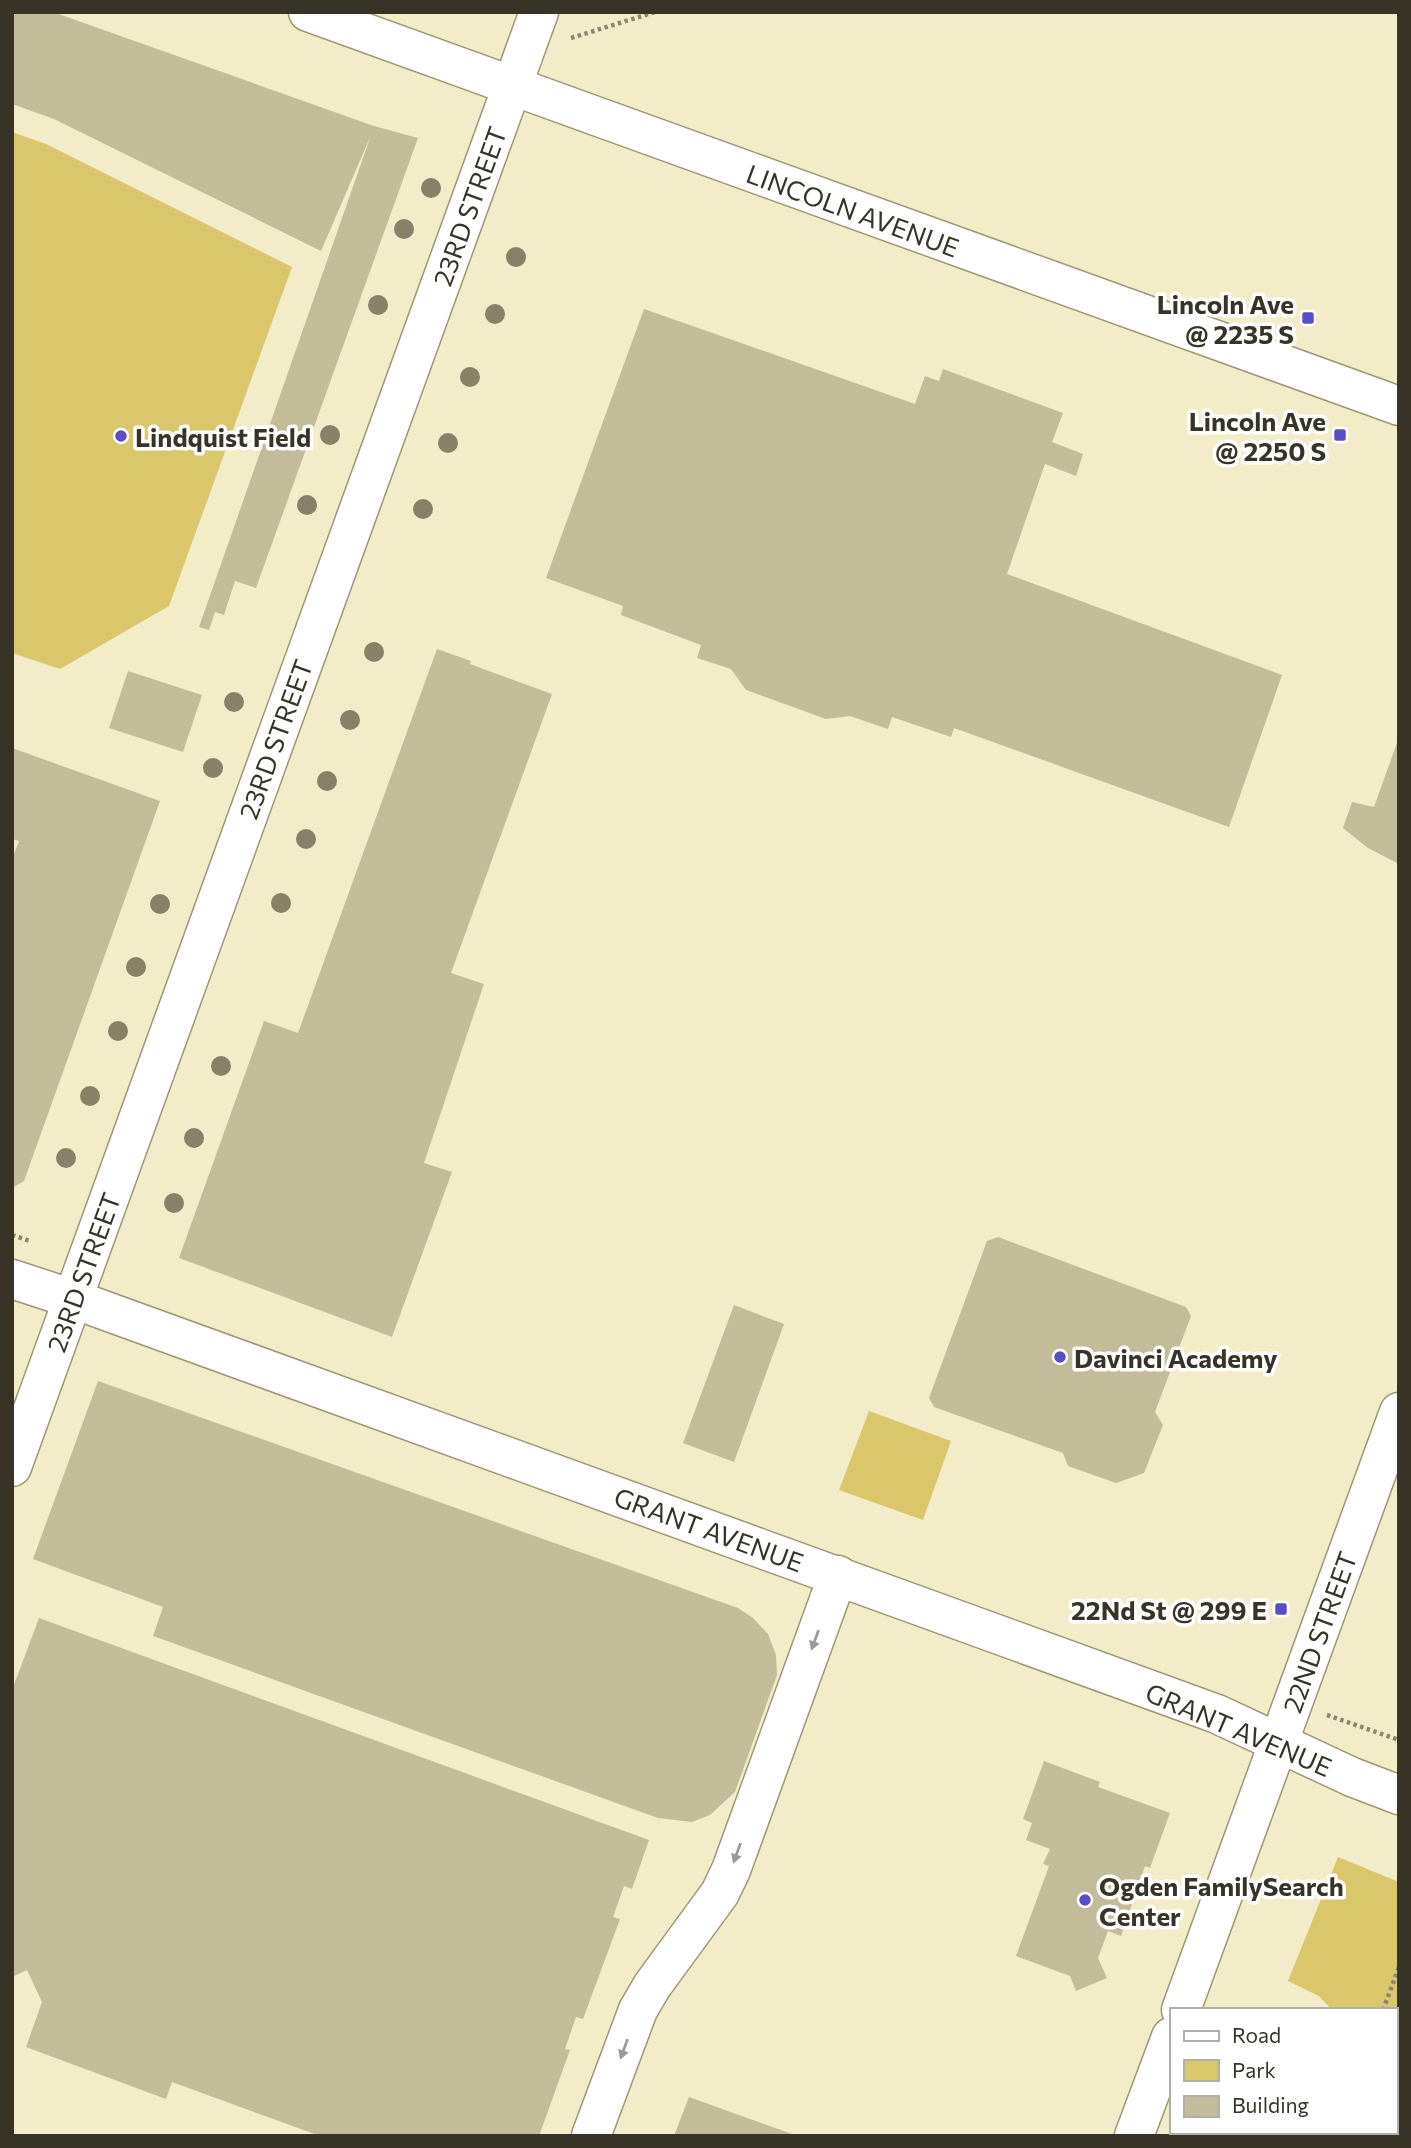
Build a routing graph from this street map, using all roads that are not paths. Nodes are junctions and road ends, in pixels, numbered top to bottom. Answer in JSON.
{"nodes":[{"id":1,"x":308,"y":12,"type":"edge"},
{"id":2,"x":539,"y":12,"type":"edge"},
{"id":3,"x":512,"y":87,"type":"junction"},
{"id":4,"x":1399,"y":406,"type":"edge"},
{"id":5,"x":12,"y":1279,"type":"edge"},
{"id":6,"x":73,"y":1299,"type":"junction"},
{"id":7,"x":1399,"y":1412,"type":"edge"},
{"id":8,"x":12,"y":1466,"type":"edge"},
{"id":9,"x":838,"y":1575,"type":"junction"},
{"id":10,"x":1278,"y":1743,"type":"junction"},
{"id":11,"x":1399,"y":1794,"type":"edge"},
{"id":12,"x":1182,"y":2008,"type":"edge"},
{"id":13,"x":1170,"y":2040,"type":"edge"},
{"id":14,"x":591,"y":2136,"type":"edge"},
{"id":15,"x":1134,"y":2136,"type":"edge"}],
"edges":[{"from":1,"to":3,"type":"street","name":"LINCOLN AVENUE"},
{"from":2,"to":3,"type":"street","name":"23RD STREET"},
{"from":3,"to":4,"type":"street","name":"LINCOLN AVENUE"},
{"from":3,"to":6,"type":"street","name":"23RD STREET"},
{"from":5,"to":6,"type":"street","name":"GRANT AVENUE"},
{"from":6,"to":8,"type":"street","name":"23RD STREET"},
{"from":6,"to":9,"type":"street","name":"GRANT AVENUE"},
{"from":7,"to":10,"type":"street","name":"22ND STREET"},
{"from":9,"to":10,"type":"street","name":"GRANT AVENUE"},
{"from":9,"to":14,"type":"street","one_way":true},
{"from":10,"to":11,"type":"street","name":"GRANT AVENUE"},
{"from":10,"to":12,"type":"street","name":"22ND STREET"},
{"from":13,"to":15,"type":"street"}]}
